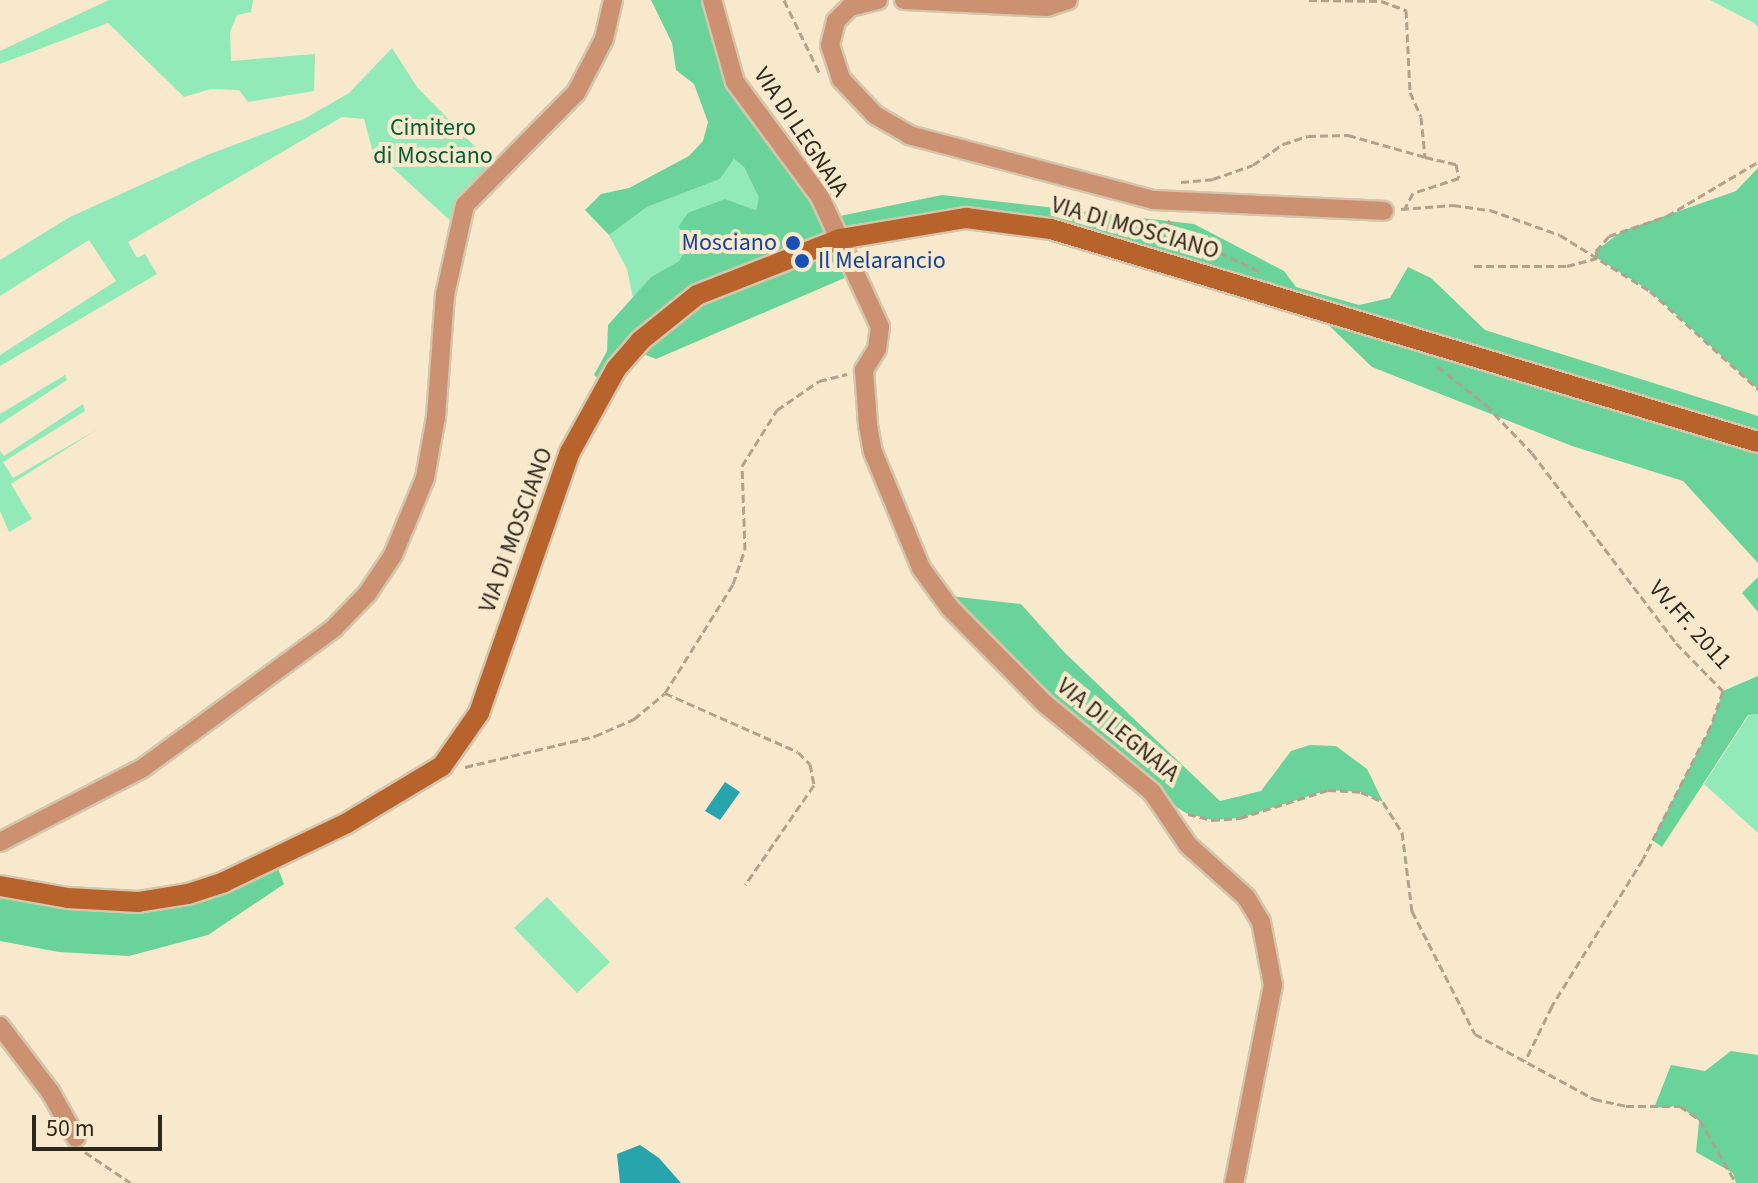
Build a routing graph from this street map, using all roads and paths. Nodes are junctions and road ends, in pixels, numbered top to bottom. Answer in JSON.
{"nodes":[{"id":1,"x":613,"y":0,"type":"edge"},
{"id":2,"x":712,"y":0,"type":"edge"},
{"id":3,"x":878,"y":0,"type":"edge"},
{"id":4,"x":904,"y":0,"type":"edge"},
{"id":5,"x":1068,"y":0,"type":"edge"},
{"id":6,"x":1309,"y":0,"type":"edge"},
{"id":7,"x":1425,"y":157,"type":"junction"},
{"id":8,"x":1758,"y":162,"type":"edge"},
{"id":9,"x":1153,"y":200,"type":"junction"},
{"id":10,"x":1405,"y":208,"type":"junction"},
{"id":11,"x":1384,"y":211,"type":"joint"},
{"id":12,"x":840,"y":239,"type":"junction"},
{"id":13,"x":1597,"y":258,"type":"junction"},
{"id":14,"x":1474,"y":266,"type":"dead end"},
{"id":15,"x":1265,"y":273,"type":"dead end"},
{"id":16,"x":1413,"y":342,"type":"junction"},
{"id":17,"x":864,"y":370,"type":"junction"},
{"id":18,"x":1758,"y":389,"type":"edge"},
{"id":19,"x":1758,"y":442,"type":"edge"},
{"id":20,"x":665,"y":693,"type":"junction"},
{"id":21,"x":442,"y":766,"type":"junction"},
{"id":22,"x":1186,"y":813,"type":"dead end"},
{"id":23,"x":0,"y":842,"type":"edge"},
{"id":24,"x":745,"y":885,"type":"dead end"},
{"id":25,"x":0,"y":886,"type":"edge"},
{"id":26,"x":0,"y":1026,"type":"edge"},
{"id":27,"x":1525,"y":1061,"type":"junction"},
{"id":28,"x":76,"y":1138,"type":"joint"},
{"id":29,"x":131,"y":1183,"type":"edge"},
{"id":30,"x":1234,"y":1183,"type":"edge"},
{"id":31,"x":1736,"y":1183,"type":"edge"}],
"edges":[{"from":1,"to":23,"type":"street"},
{"from":2,"to":12,"type":"street","name":"VIA DI LEGNAIA"},
{"from":3,"to":9,"type":"street","name":"VIA DI MOSCIANO"},
{"from":4,"to":5,"type":"street"},
{"from":6,"to":7,"type":"path"},
{"from":7,"to":9,"type":"path"},
{"from":7,"to":10,"type":"path"},
{"from":8,"to":13,"type":"path"},
{"from":9,"to":11,"type":"street","name":"VIA DI MOSCIANO"},
{"from":9,"to":15,"type":"path"},
{"from":10,"to":11,"type":"path"},
{"from":10,"to":13,"type":"path"},
{"from":12,"to":16,"type":"main road","name":"VIA DI MOSCIANO"},
{"from":12,"to":17,"type":"street","name":"VIA DI LEGNAIA"},
{"from":12,"to":21,"type":"main road","name":"VIA DI MOSCIANO"},
{"from":13,"to":14,"type":"path"},
{"from":13,"to":18,"type":"path"},
{"from":16,"to":19,"type":"main road","name":"VIA DI MOSCIANO"},
{"from":16,"to":27,"type":"path","name":"VV.FF. 2011"},
{"from":17,"to":20,"type":"path"},
{"from":17,"to":30,"type":"street","name":"VIA DI LEGNAIA"},
{"from":20,"to":21,"type":"path"},
{"from":20,"to":24,"type":"path"},
{"from":21,"to":25,"type":"main road","name":"VIA DI MOSCIANO"},
{"from":22,"to":27,"type":"path","name":"VIA DI LEGNAIA"},
{"from":26,"to":28,"type":"street"},
{"from":27,"to":31,"type":"path","name":"VIA DI LEGNAIA"},
{"from":28,"to":29,"type":"path"}]}
